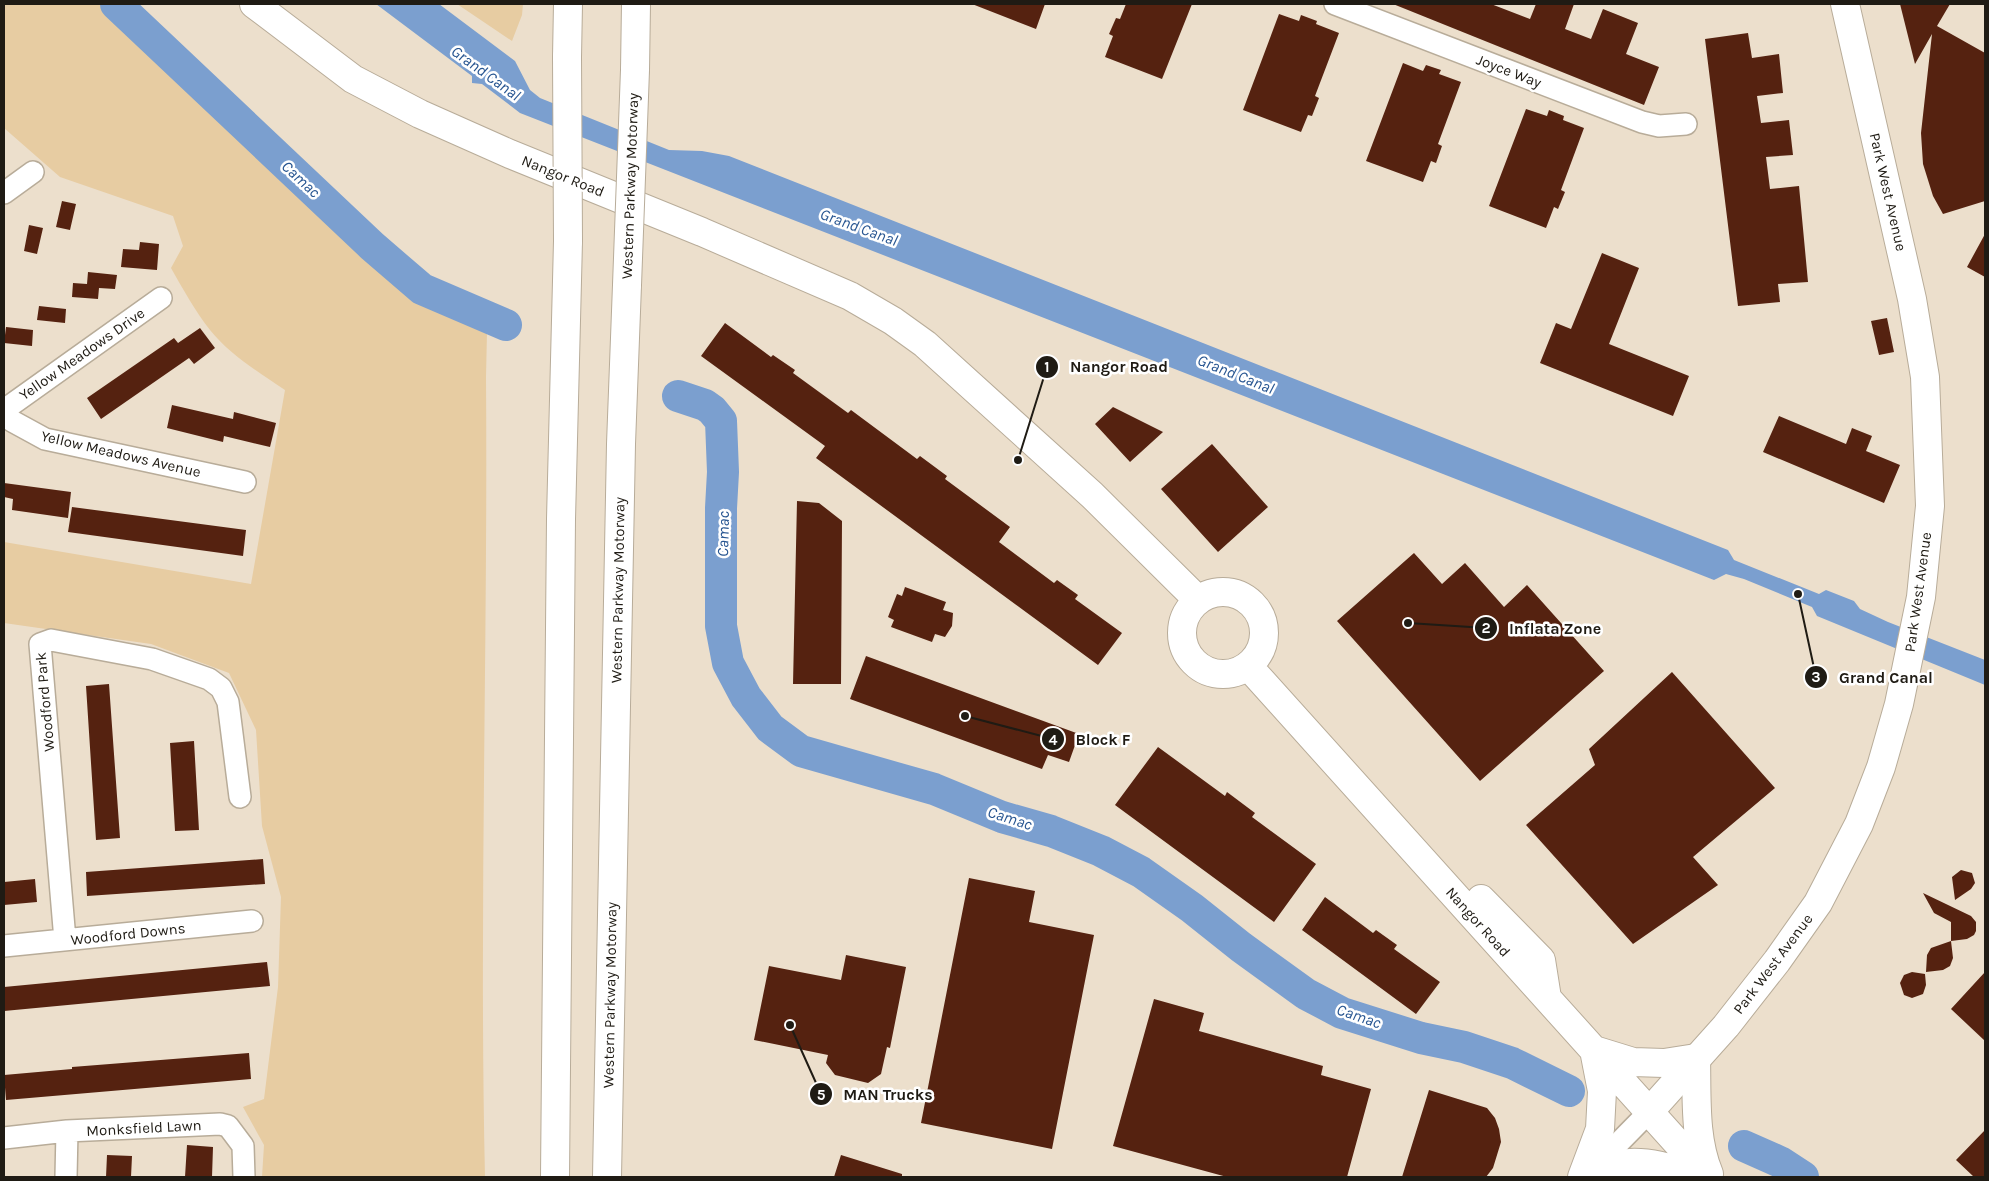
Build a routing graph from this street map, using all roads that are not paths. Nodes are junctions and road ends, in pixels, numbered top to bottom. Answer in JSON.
{"nodes":[{"id":1,"x":254,"y":4,"type":"edge"},
{"id":2,"x":568,"y":4,"type":"edge"},
{"id":3,"x":636,"y":4,"type":"edge"},
{"id":4,"x":1335,"y":4,"type":"edge"},
{"id":5,"x":1845,"y":4,"type":"edge"},
{"id":6,"x":1686,"y":124,"type":"dead end"},
{"id":7,"x":33,"y":172,"type":"dead end"},
{"id":8,"x":4,"y":193,"type":"edge"},
{"id":9,"x":161,"y":298,"type":"dead end"},
{"id":10,"x":4,"y":410,"type":"edge"},
{"id":11,"x":245,"y":482,"type":"dead end"},
{"id":12,"x":1198,"y":600,"type":"junction"},
{"id":13,"x":1248,"y":666,"type":"junction"},
{"id":14,"x":240,"y":797,"type":"dead end"},
{"id":15,"x":252,"y":921,"type":"dead end"},
{"id":16,"x":65,"y":940,"type":"junction"},
{"id":17,"x":4,"y":946,"type":"edge"},
{"id":18,"x":1594,"y":1050,"type":"junction"},
{"id":19,"x":1696,"y":1058,"type":"junction"},
{"id":20,"x":1649,"y":1112,"type":"junction"},
{"id":21,"x":67,"y":1132,"type":"junction"},
{"id":22,"x":4,"y":1138,"type":"edge"},
{"id":23,"x":66,"y":1177,"type":"edge"},
{"id":24,"x":244,"y":1177,"type":"edge"},
{"id":25,"x":555,"y":1177,"type":"edge"},
{"id":26,"x":607,"y":1177,"type":"edge"},
{"id":27,"x":1583,"y":1177,"type":"edge"},
{"id":28,"x":1591,"y":1177,"type":"edge"},
{"id":29,"x":1698,"y":1177,"type":"edge"},
{"id":30,"x":1710,"y":1177,"type":"edge"}],
"edges":[{"from":1,"to":12,"type":"main road","name":"Nangor Road"},
{"from":2,"to":25,"type":"main road","bridge":true},
{"from":3,"to":26,"type":"main road","name":"Western Parkway Motorway","bridge":true},
{"from":4,"to":6,"type":"street","name":"Joyce Way"},
{"from":5,"to":19,"type":"main road","name":"Park West Avenue"},
{"from":7,"to":8,"type":"street"},
{"from":9,"to":10,"type":"street","name":"Yellow Meadows Drive"},
{"from":10,"to":11,"type":"street","name":"Yellow Meadows Avenue"},
{"from":12,"to":13,"type":"main road"},
{"from":12,"to":13,"type":"main road"},
{"from":13,"to":18,"type":"main road","name":"Nangor Road"},
{"from":14,"to":16,"type":"street","name":"Woodford Park"},
{"from":15,"to":16,"type":"street","name":"Woodford Downs"},
{"from":16,"to":17,"type":"street","name":"Woodford Downs"},
{"from":18,"to":19,"type":"main road"},
{"from":18,"to":20,"type":"main road"},
{"from":18,"to":27,"type":"main road"},
{"from":19,"to":20,"type":"main road","name":"Park West Avenue"},
{"from":19,"to":30,"type":"main road"},
{"from":20,"to":27,"type":"street"},
{"from":20,"to":30,"type":"main road"},
{"from":21,"to":22,"type":"street","name":"Monksfield Lawn"},
{"from":21,"to":23,"type":"street"},
{"from":21,"to":24,"type":"street","name":"Monksfield Lawn"},
{"from":28,"to":29,"type":"main road"}]}
